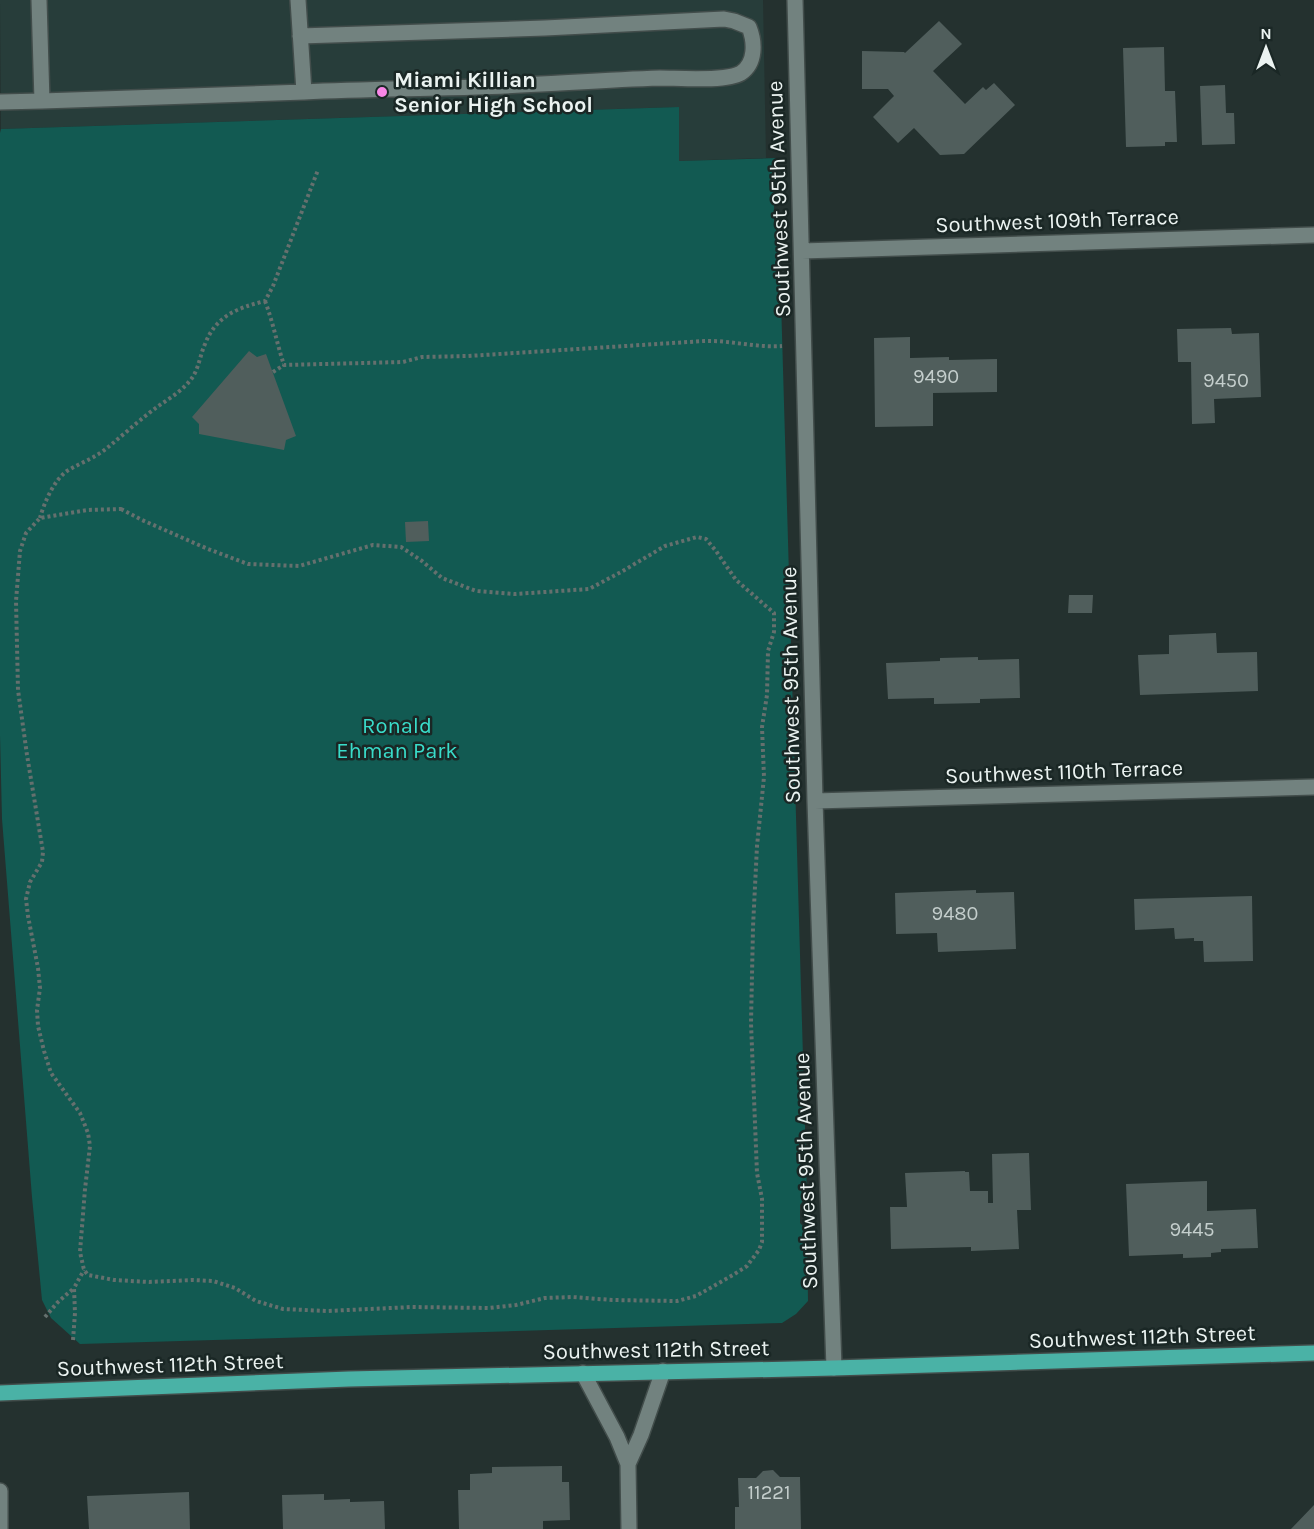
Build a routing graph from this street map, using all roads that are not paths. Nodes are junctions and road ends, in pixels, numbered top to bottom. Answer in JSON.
{"nodes":[{"id":1,"x":39,"y":0,"type":"edge"},
{"id":2,"x":298,"y":0,"type":"edge"},
{"id":3,"x":795,"y":0,"type":"edge"},
{"id":4,"x":300,"y":36,"type":"junction"},
{"id":5,"x":304,"y":92,"type":"junction"},
{"id":6,"x":42,"y":101,"type":"junction"},
{"id":7,"x":0,"y":102,"type":"edge"},
{"id":8,"x":1314,"y":235,"type":"edge"},
{"id":9,"x":802,"y":251,"type":"junction"},
{"id":10,"x":1314,"y":787,"type":"edge"},
{"id":11,"x":815,"y":801,"type":"junction"},
{"id":12,"x":1314,"y":1353,"type":"edge"},
{"id":13,"x":834,"y":1368,"type":"junction"},
{"id":14,"x":663,"y":1371,"type":"junction"},
{"id":15,"x":583,"y":1373,"type":"junction"},
{"id":16,"x":0,"y":1394,"type":"edge"},
{"id":17,"x":628,"y":1464,"type":"junction"},
{"id":18,"x":0,"y":1491,"type":"edge"},
{"id":19,"x":0,"y":1529,"type":"edge"},
{"id":20,"x":629,"y":1529,"type":"edge"}],
"edges":[{"from":1,"to":6,"type":"street"},
{"from":2,"to":4,"type":"street"},
{"from":3,"to":9,"type":"street","name":"Southwest 95th Avenue"},
{"from":4,"to":5,"type":"street"},
{"from":4,"to":5,"type":"street"},
{"from":5,"to":6,"type":"street"},
{"from":6,"to":7,"type":"street"},
{"from":8,"to":9,"type":"street","name":"Southwest 109th Terrace"},
{"from":9,"to":11,"type":"street","name":"Southwest 95th Avenue"},
{"from":10,"to":11,"type":"street","name":"Southwest 110th Terrace"},
{"from":11,"to":13,"type":"street","name":"Southwest 95th Avenue"},
{"from":12,"to":13,"type":"main road","name":"Southwest 112th Street"},
{"from":13,"to":14,"type":"main road","name":"Southwest 112th Street"},
{"from":14,"to":15,"type":"main road","name":"Southwest 112th Street"},
{"from":14,"to":17,"type":"street"},
{"from":15,"to":16,"type":"main road","name":"Southwest 112th Street"},
{"from":15,"to":17,"type":"street"},
{"from":17,"to":20,"type":"street"},
{"from":18,"to":19,"type":"street"}]}
